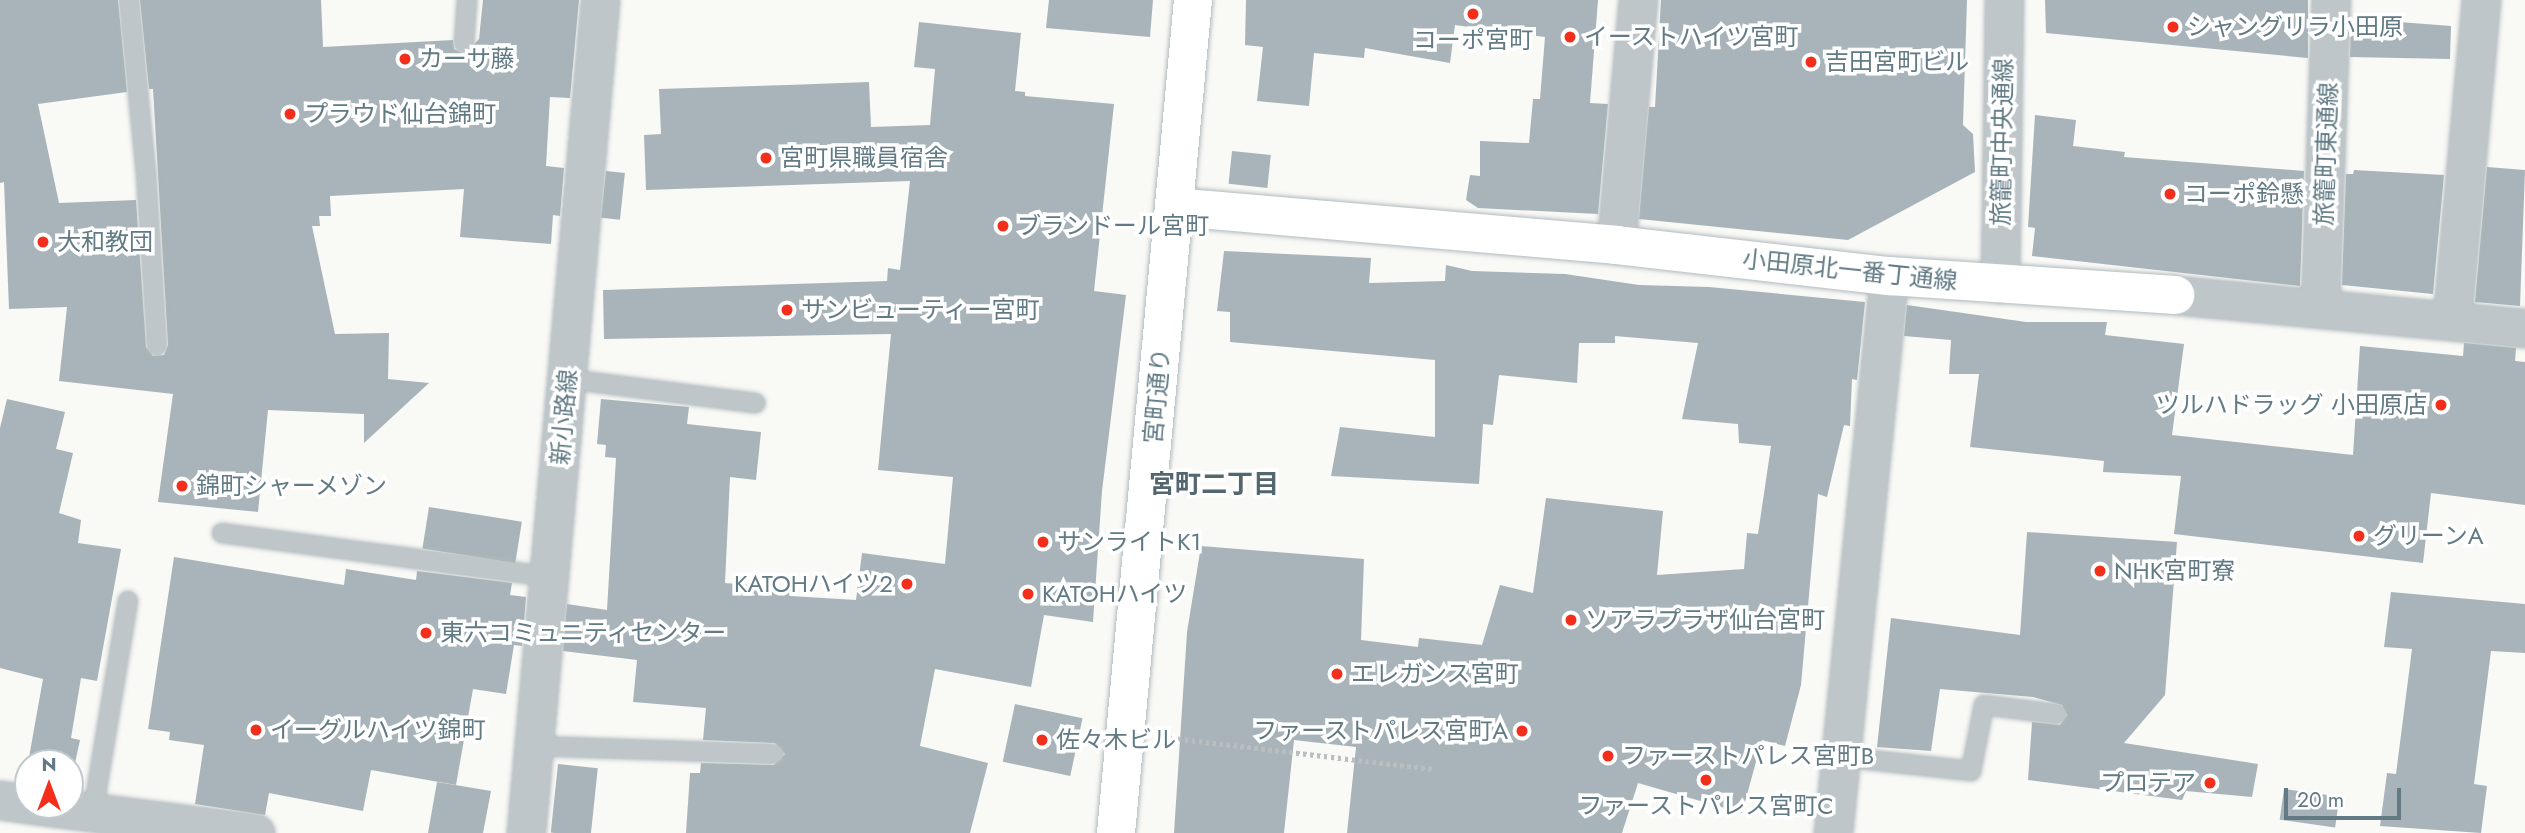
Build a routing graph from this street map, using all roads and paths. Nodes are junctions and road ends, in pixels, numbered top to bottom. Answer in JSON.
{"nodes":[{"id":1,"x":129,"y":0,"type":"edge"},
{"id":2,"x":467,"y":0,"type":"edge"},
{"id":3,"x":600,"y":0,"type":"edge"},
{"id":4,"x":1194,"y":0,"type":"edge"},
{"id":5,"x":1638,"y":0,"type":"edge"},
{"id":6,"x":2004,"y":0,"type":"edge"},
{"id":7,"x":2331,"y":0,"type":"edge"},
{"id":8,"x":2481,"y":0,"type":"edge"},
{"id":9,"x":464,"y":43,"type":"dead end"},
{"id":10,"x":1175,"y":207,"type":"junction"},
{"id":11,"x":1616,"y":245,"type":"junction"},
{"id":12,"x":1889,"y":276,"type":"junction"},
{"id":13,"x":2000,"y":284,"type":"junction"},
{"id":14,"x":2175,"y":295,"type":"joint"},
{"id":15,"x":2320,"y":308,"type":"junction"},
{"id":16,"x":2452,"y":319,"type":"junction"},
{"id":17,"x":2525,"y":328,"type":"edge"},
{"id":18,"x":157,"y":346,"type":"dead end"},
{"id":19,"x":567,"y":379,"type":"junction"},
{"id":20,"x":755,"y":403,"type":"dead end"},
{"id":21,"x":222,"y":533,"type":"dead end"},
{"id":22,"x":550,"y":577,"type":"junction"},
{"id":23,"x":128,"y":601,"type":"dead end"},
{"id":24,"x":2056,"y":714,"type":"dead end"},
{"id":25,"x":1124,"y":733,"type":"junction"},
{"id":26,"x":534,"y":746,"type":"junction"},
{"id":27,"x":774,"y":754,"type":"dead end"},
{"id":28,"x":1842,"y":757,"type":"junction"},
{"id":29,"x":1433,"y":769,"type":"dead end"},
{"id":30,"x":84,"y":811,"type":"edge"},
{"id":31,"x":93,"y":812,"type":"junction"},
{"id":32,"x":255,"y":833,"type":"edge"},
{"id":33,"x":526,"y":833,"type":"edge"},
{"id":34,"x":1116,"y":833,"type":"edge"},
{"id":35,"x":1833,"y":833,"type":"edge"}],
"edges":[{"from":1,"to":18,"type":"lane"},
{"from":2,"to":9,"type":"lane"},
{"from":3,"to":19,"type":"street","name":"新小路線"},
{"from":4,"to":10,"type":"street","name":"宮町通り"},
{"from":5,"to":11,"type":"street"},
{"from":6,"to":13,"type":"street","name":"旅籠町中央通線"},
{"from":7,"to":15,"type":"street","name":"旅籠町東通線"},
{"from":8,"to":16,"type":"street"},
{"from":10,"to":11,"type":"street","name":"小田原北一番丁通線"},
{"from":10,"to":25,"type":"street","name":"宮町通り"},
{"from":11,"to":12,"type":"street","name":"小田原北一番丁通線"},
{"from":12,"to":13,"type":"street","name":"小田原北一番丁通線"},
{"from":12,"to":28,"type":"street"},
{"from":13,"to":14,"type":"street","name":"小田原北一番丁通線"},
{"from":14,"to":15,"type":"street","name":"小田原北一番丁通線"},
{"from":15,"to":16,"type":"street","name":"小田原北一番丁通線"},
{"from":16,"to":17,"type":"street","name":"小田原北一番丁通線"},
{"from":19,"to":20,"type":"lane"},
{"from":19,"to":22,"type":"street","name":"新小路線"},
{"from":21,"to":22,"type":"lane"},
{"from":22,"to":26,"type":"street","name":"新小路線"},
{"from":23,"to":31,"type":"lane"},
{"from":24,"to":28,"type":"lane"},
{"from":25,"to":29,"type":"path"},
{"from":25,"to":34,"type":"street","name":"宮町通り"},
{"from":26,"to":27,"type":"lane"},
{"from":26,"to":33,"type":"street","name":"新小路線"},
{"from":28,"to":35,"type":"street"},
{"from":30,"to":31,"type":"street"},
{"from":31,"to":32,"type":"street"}]}
